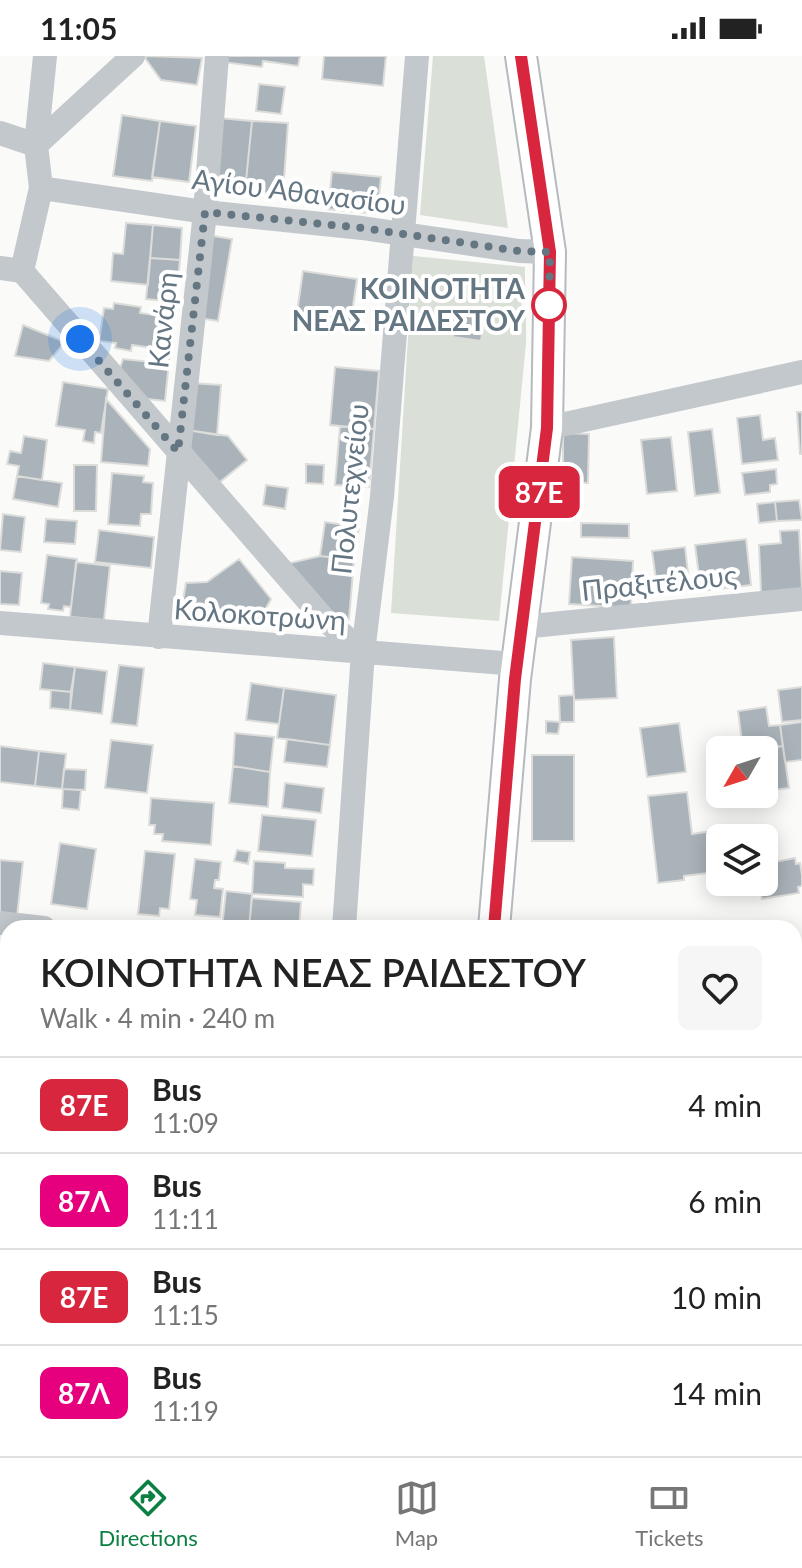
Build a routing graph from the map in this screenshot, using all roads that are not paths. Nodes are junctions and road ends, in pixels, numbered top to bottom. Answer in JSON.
{"nodes":[{"id":1,"x":45,"y":56,"type":"edge"},
{"id":2,"x":133,"y":56,"type":"edge"},
{"id":3,"x":217,"y":56,"type":"edge"},
{"id":4,"x":417,"y":56,"type":"edge"},
{"id":5,"x":521,"y":56,"type":"edge"},
{"id":6,"x":0,"y":133,"type":"edge"},
{"id":7,"x":36,"y":145,"type":"junction"},
{"id":8,"x":41,"y":188,"type":"junction"},
{"id":9,"x":205,"y":212,"type":"junction"},
{"id":10,"x":401,"y":233,"type":"junction"},
{"id":11,"x":550,"y":252,"type":"junction"},
{"id":12,"x":11,"y":269,"type":"edge"},
{"id":13,"x":802,"y":372,"type":"edge"},
{"id":14,"x":547,"y":428,"type":"junction"},
{"id":15,"x":178,"y":452,"type":"junction"},
{"id":16,"x":802,"y":599,"type":"edge"},
{"id":17,"x":0,"y":623,"type":"edge"},
{"id":18,"x":522,"y":627,"type":"junction"},
{"id":19,"x":159,"y":637,"type":"junction"},
{"id":20,"x":363,"y":652,"type":"junction"},
{"id":21,"x":516,"y":664,"type":"junction"},
{"id":22,"x":345,"y":920,"type":"edge"},
{"id":23,"x":495,"y":920,"type":"edge"}],
"edges":[{"from":1,"to":7,"type":"street"},
{"from":2,"to":7,"type":"street"},
{"from":3,"to":9,"type":"street","name":"Κανάρη"},
{"from":4,"to":10,"type":"street","name":"Πολυτεχνείου"},
{"from":5,"to":11,"type":"main road"},
{"from":6,"to":7,"type":"street"},
{"from":7,"to":8,"type":"street"},
{"from":8,"to":9,"type":"street","name":"Αγίου Αθανασίου"},
{"from":8,"to":12,"type":"street"},
{"from":9,"to":10,"type":"street","name":"Αγίου Αθανασίου"},
{"from":9,"to":15,"type":"street","name":"Κανάρη"},
{"from":10,"to":11,"type":"street","name":"Αγίου Αθανασίου"},
{"from":10,"to":20,"type":"street","name":"Πολυτεχνείου"},
{"from":11,"to":14,"type":"main road"},
{"from":12,"to":15,"type":"street"},
{"from":13,"to":14,"type":"street"},
{"from":14,"to":18,"type":"main road"},
{"from":15,"to":19,"type":"street","name":"Κανάρη"},
{"from":15,"to":20,"type":"street"},
{"from":16,"to":18,"type":"street","name":"Πραξιτέλους"},
{"from":17,"to":19,"type":"street","name":"Κολοκοτρώνη"},
{"from":18,"to":21,"type":"main road"},
{"from":19,"to":20,"type":"street","name":"Κολοκοτρώνη"},
{"from":20,"to":21,"type":"street","name":"Κολοκοτρώνη"},
{"from":20,"to":22,"type":"street","name":"Πολυτεχνείου"},
{"from":21,"to":23,"type":"main road"}]}
